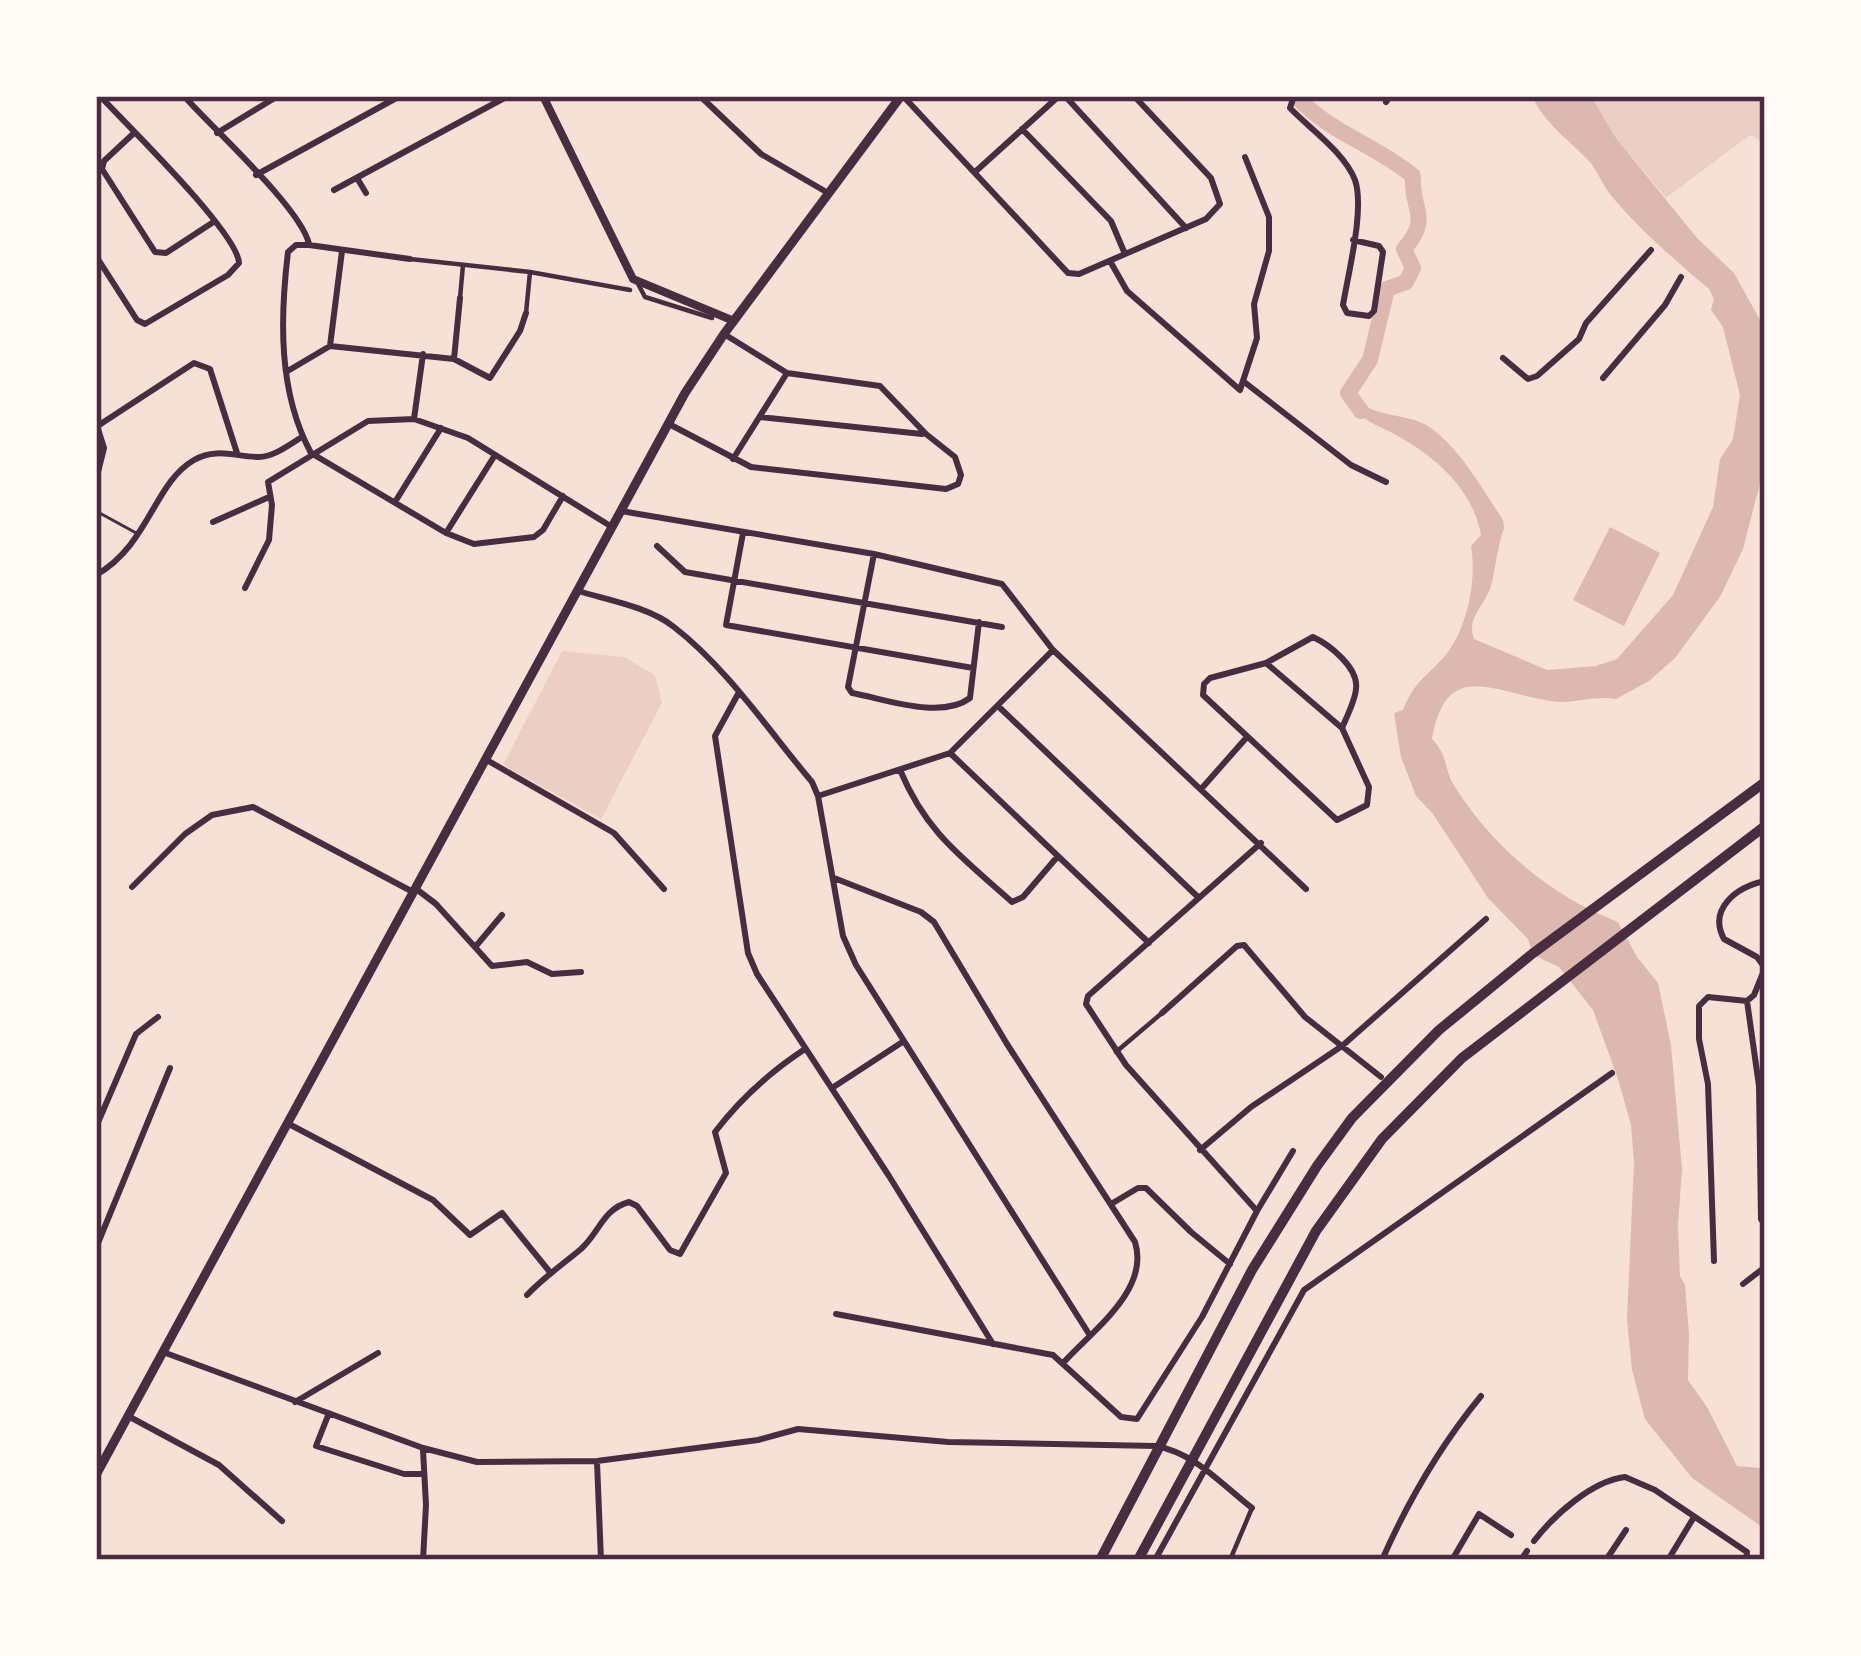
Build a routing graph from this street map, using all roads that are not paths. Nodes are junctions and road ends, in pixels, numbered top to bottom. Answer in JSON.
{"nodes":[{"id":1,"x":100,"y":96,"type":"edge"},
{"id":2,"x":184,"y":96,"type":"edge"},
{"id":3,"x":278,"y":96,"type":"edge"},
{"id":4,"x":400,"y":96,"type":"edge"},
{"id":5,"x":508,"y":96,"type":"edge"},
{"id":6,"x":543,"y":96,"type":"edge"},
{"id":7,"x":700,"y":96,"type":"edge"},
{"id":8,"x":902,"y":96,"type":"edge"},
{"id":9,"x":1062,"y":96,"type":"edge"},
{"id":10,"x":1134,"y":96,"type":"edge"},
{"id":11,"x":1294,"y":96,"type":"edge"},
{"id":12,"x":1022,"y":129,"type":"junction"},
{"id":13,"x":217,"y":133,"type":"junction"},
{"id":14,"x":134,"y":134,"type":"junction"},
{"id":15,"x":1245,"y":157,"type":"dead end"},
{"id":16,"x":975,"y":172,"type":"junction"},
{"id":17,"x":256,"y":175,"type":"junction"},
{"id":18,"x":357,"y":178,"type":"junction"},
{"id":19,"x":334,"y":190,"type":"dead end"},
{"id":20,"x":366,"y":193,"type":"dead end"},
{"id":21,"x":828,"y":193,"type":"junction"},
{"id":22,"x":215,"y":221,"type":"junction"},
{"id":23,"x":1186,"y":227,"type":"junction"},
{"id":24,"x":1353,"y":240,"type":"junction"},
{"id":25,"x":309,"y":245,"type":"junction"},
{"id":26,"x":1652,"y":250,"type":"dead end"},
{"id":27,"x":342,"y":251,"type":"junction"},
{"id":28,"x":1125,"y":254,"type":"junction"},
{"id":29,"x":96,"y":256,"type":"edge"},
{"id":30,"x":410,"y":259,"type":"joint"},
{"id":31,"x":1110,"y":261,"type":"junction"},
{"id":32,"x":463,"y":265,"type":"junction"},
{"id":33,"x":530,"y":272,"type":"junction"},
{"id":34,"x":1681,"y":277,"type":"dead end"},
{"id":35,"x":633,"y":284,"type":"junction"},
{"id":36,"x":460,"y":298,"type":"joint"},
{"id":37,"x":526,"y":313,"type":"joint"},
{"id":38,"x":712,"y":318,"type":"joint"},
{"id":39,"x":729,"y":327,"type":"junction"},
{"id":40,"x":330,"y":346,"type":"junction"},
{"id":41,"x":423,"y":354,"type":"junction"},
{"id":42,"x":1503,"y":358,"type":"dead end"},
{"id":43,"x":454,"y":359,"type":"junction"},
{"id":44,"x":286,"y":372,"type":"junction"},
{"id":45,"x":787,"y":373,"type":"junction"},
{"id":46,"x":1604,"y":378,"type":"dead end"},
{"id":47,"x":1243,"y":381,"type":"junction"},
{"id":48,"x":760,"y":417,"type":"junction"},
{"id":49,"x":414,"y":419,"type":"junction"},
{"id":50,"x":669,"y":424,"type":"junction"},
{"id":51,"x":97,"y":426,"type":"edge"},
{"id":52,"x":442,"y":427,"type":"junction"},
{"id":53,"x":926,"y":434,"type":"junction"},
{"id":54,"x":302,"y":437,"type":"junction"},
{"id":55,"x":237,"y":453,"type":"junction"},
{"id":56,"x":311,"y":453,"type":"junction"},
{"id":57,"x":495,"y":454,"type":"junction"},
{"id":58,"x":733,"y":459,"type":"junction"},
{"id":59,"x":96,"y":480,"type":"edge"},
{"id":60,"x":1386,"y":482,"type":"dead end"},
{"id":61,"x":269,"y":496,"type":"junction"},
{"id":62,"x":563,"y":496,"type":"junction"},
{"id":63,"x":395,"y":502,"type":"junction"},
{"id":64,"x":96,"y":511,"type":"edge"},
{"id":65,"x":621,"y":511,"type":"junction"},
{"id":66,"x":213,"y":522,"type":"dead end"},
{"id":67,"x":612,"y":527,"type":"junction"},
{"id":68,"x":743,"y":532,"type":"junction"},
{"id":69,"x":446,"y":533,"type":"junction"},
{"id":70,"x":140,"y":535,"type":"junction"},
{"id":71,"x":657,"y":546,"type":"dead end"},
{"id":72,"x":874,"y":554,"type":"junction"},
{"id":73,"x":96,"y":575,"type":"edge"},
{"id":74,"x":733,"y":580,"type":"junction"},
{"id":75,"x":245,"y":588,"type":"dead end"},
{"id":76,"x":578,"y":591,"type":"junction"},
{"id":77,"x":866,"y":603,"type":"junction"},
{"id":78,"x":979,"y":622,"type":"junction"},
{"id":79,"x":1002,"y":626,"type":"dead end"},
{"id":80,"x":858,"y":649,"type":"junction"},
{"id":81,"x":1053,"y":650,"type":"junction"},
{"id":82,"x":1266,"y":663,"type":"junction"},
{"id":83,"x":973,"y":668,"type":"junction"},
{"id":84,"x":738,"y":694,"type":"junction"},
{"id":85,"x":997,"y":705,"type":"junction"},
{"id":86,"x":1342,"y":728,"type":"junction"},
{"id":87,"x":1247,"y":737,"type":"junction"},
{"id":88,"x":950,"y":753,"type":"junction"},
{"id":89,"x":485,"y":759,"type":"junction"},
{"id":90,"x":900,"y":770,"type":"junction"},
{"id":91,"x":1765,"y":782,"type":"edge"},
{"id":92,"x":1202,"y":788,"type":"junction"},
{"id":93,"x":818,"y":796,"type":"junction"},
{"id":94,"x":1765,"y":826,"type":"edge"},
{"id":95,"x":1261,"y":843,"type":"junction"},
{"id":96,"x":1058,"y":856,"type":"junction"},
{"id":97,"x":834,"y":878,"type":"junction"},
{"id":98,"x":1765,"y":881,"type":"edge"},
{"id":99,"x":132,"y":886,"type":"dead end"},
{"id":100,"x":664,"y":889,"type":"dead end"},
{"id":101,"x":1306,"y":889,"type":"dead end"},
{"id":102,"x":414,"y":890,"type":"junction"},
{"id":103,"x":1199,"y":898,"type":"junction"},
{"id":104,"x":502,"y":915,"type":"dead end"},
{"id":105,"x":1486,"y":919,"type":"dead end"},
{"id":106,"x":1149,"y":943,"type":"junction"},
{"id":107,"x":476,"y":946,"type":"junction"},
{"id":108,"x":1765,"y":968,"type":"edge"},
{"id":109,"x":581,"y":972,"type":"dead end"},
{"id":110,"x":1747,"y":1001,"type":"junction"},
{"id":111,"x":1162,"y":1013,"type":"joint"},
{"id":112,"x":158,"y":1017,"type":"dead end"},
{"id":113,"x":904,"y":1041,"type":"junction"},
{"id":114,"x":1342,"y":1046,"type":"junction"},
{"id":115,"x":806,"y":1049,"type":"junction"},
{"id":116,"x":1116,"y":1052,"type":"junction"},
{"id":117,"x":170,"y":1068,"type":"dead end"},
{"id":118,"x":1612,"y":1073,"type":"dead end"},
{"id":119,"x":1381,"y":1077,"type":"dead end"},
{"id":120,"x":832,"y":1088,"type":"junction"},
{"id":121,"x":287,"y":1123,"type":"junction"},
{"id":122,"x":96,"y":1127,"type":"edge"},
{"id":123,"x":1200,"y":1150,"type":"junction"},
{"id":124,"x":1293,"y":1151,"type":"dead end"},
{"id":125,"x":1111,"y":1204,"type":"junction"},
{"id":126,"x":1257,"y":1211,"type":"junction"},
{"id":127,"x":1765,"y":1225,"type":"edge"},
{"id":128,"x":96,"y":1248,"type":"edge"},
{"id":129,"x":1714,"y":1261,"type":"dead end"},
{"id":130,"x":1230,"y":1264,"type":"junction"},
{"id":131,"x":1765,"y":1267,"type":"edge"},
{"id":132,"x":549,"y":1271,"type":"junction"},
{"id":133,"x":1743,"y":1284,"type":"dead end"},
{"id":134,"x":527,"y":1295,"type":"dead end"},
{"id":135,"x":836,"y":1314,"type":"dead end"},
{"id":136,"x":1090,"y":1334,"type":"junction"},
{"id":137,"x":993,"y":1344,"type":"junction"},
{"id":138,"x":163,"y":1352,"type":"junction"},
{"id":139,"x":378,"y":1353,"type":"dead end"},
{"id":140,"x":1064,"y":1362,"type":"junction"},
{"id":141,"x":1481,"y":1396,"type":"dead end"},
{"id":142,"x":295,"y":1402,"type":"junction"},
{"id":143,"x":329,"y":1413,"type":"junction"},
{"id":144,"x":128,"y":1416,"type":"junction"},
{"id":145,"x":423,"y":1448,"type":"junction"},
{"id":146,"x":597,"y":1460,"type":"junction"},
{"id":147,"x":1205,"y":1469,"type":"junction"},
{"id":148,"x":423,"y":1474,"type":"junction"},
{"id":149,"x":96,"y":1475,"type":"edge"},
{"id":150,"x":1252,"y":1508,"type":"joint"},
{"id":151,"x":1695,"y":1516,"type":"junction"},
{"id":152,"x":282,"y":1521,"type":"dead end"},
{"id":153,"x":1626,"y":1530,"type":"dead end"},
{"id":154,"x":1511,"y":1535,"type":"dead end"},
{"id":155,"x":1534,"y":1540,"type":"dead end"},
{"id":156,"x":1527,"y":1551,"type":"dead end"},
{"id":157,"x":1673,"y":1552,"type":"junction"},
{"id":158,"x":423,"y":1560,"type":"edge"},
{"id":159,"x":601,"y":1560,"type":"edge"},
{"id":160,"x":1100,"y":1560,"type":"edge"},
{"id":161,"x":1138,"y":1560,"type":"edge"},
{"id":162,"x":1155,"y":1560,"type":"edge"},
{"id":163,"x":1230,"y":1560,"type":"edge"},
{"id":164,"x":1382,"y":1560,"type":"edge"},
{"id":165,"x":1451,"y":1560,"type":"edge"},
{"id":166,"x":1521,"y":1560,"type":"edge"},
{"id":167,"x":1606,"y":1560,"type":"edge"},
{"id":168,"x":1668,"y":1560,"type":"edge"},
{"id":169,"x":1686,"y":1560,"type":"edge"},
{"id":170,"x":1746,"y":1560,"type":"edge"}],
"edges":[{"from":1,"to":14,"type":"street"},
{"from":2,"to":13,"type":"street"},
{"from":3,"to":13,"type":"street"},
{"from":4,"to":17,"type":"street"},
{"from":5,"to":18,"type":"street"},
{"from":6,"to":35,"type":"street"},
{"from":7,"to":21,"type":"street"},
{"from":8,"to":16,"type":"street"},
{"from":8,"to":21,"type":"highway"},
{"from":9,"to":12,"type":"street"},
{"from":9,"to":23,"type":"street"},
{"from":10,"to":23,"type":"street"},
{"from":11,"to":24,"type":"street"},
{"from":12,"to":16,"type":"street"},
{"from":12,"to":28,"type":"street"},
{"from":13,"to":17,"type":"street"},
{"from":14,"to":22,"type":"street"},
{"from":14,"to":22,"type":"street"},
{"from":15,"to":47,"type":"street"},
{"from":16,"to":31,"type":"street"},
{"from":17,"to":25,"type":"street"},
{"from":18,"to":19,"type":"street"},
{"from":18,"to":20,"type":"street"},
{"from":21,"to":39,"type":"highway"},
{"from":22,"to":29,"type":"street"},
{"from":23,"to":28,"type":"street"},
{"from":24,"to":24,"type":"street"},
{"from":25,"to":27,"type":"street"},
{"from":25,"to":44,"type":"street"},
{"from":26,"to":42,"type":"street"},
{"from":27,"to":30,"type":"street"},
{"from":27,"to":40,"type":"street"},
{"from":28,"to":31,"type":"street"},
{"from":30,"to":32,"type":"street"},
{"from":31,"to":47,"type":"street"},
{"from":32,"to":33,"type":"street"},
{"from":32,"to":36,"type":"street"},
{"from":33,"to":35,"type":"street"},
{"from":33,"to":37,"type":"street"},
{"from":34,"to":46,"type":"street"},
{"from":35,"to":38,"type":"street"},
{"from":35,"to":39,"type":"street"},
{"from":36,"to":43,"type":"street"},
{"from":37,"to":43,"type":"street"},
{"from":38,"to":39,"type":"lane"},
{"from":39,"to":45,"type":"street"},
{"from":39,"to":50,"type":"highway"},
{"from":40,"to":41,"type":"street"},
{"from":40,"to":44,"type":"street"},
{"from":41,"to":43,"type":"street"},
{"from":41,"to":49,"type":"street"},
{"from":44,"to":54,"type":"street"},
{"from":45,"to":48,"type":"street"},
{"from":45,"to":53,"type":"street"},
{"from":47,"to":60,"type":"street"},
{"from":48,"to":53,"type":"street"},
{"from":48,"to":58,"type":"street"},
{"from":49,"to":52,"type":"street"},
{"from":49,"to":56,"type":"street"},
{"from":50,"to":58,"type":"street"},
{"from":50,"to":65,"type":"highway"},
{"from":51,"to":55,"type":"street"},
{"from":51,"to":59,"type":"street"},
{"from":52,"to":57,"type":"street"},
{"from":52,"to":63,"type":"street"},
{"from":53,"to":58,"type":"street"},
{"from":54,"to":55,"type":"street"},
{"from":54,"to":56,"type":"street"},
{"from":55,"to":70,"type":"street"},
{"from":56,"to":61,"type":"street"},
{"from":56,"to":63,"type":"street"},
{"from":57,"to":62,"type":"street"},
{"from":57,"to":69,"type":"street"},
{"from":61,"to":66,"type":"street"},
{"from":61,"to":75,"type":"street"},
{"from":62,"to":67,"type":"street"},
{"from":62,"to":69,"type":"street"},
{"from":63,"to":69,"type":"street"},
{"from":64,"to":70,"type":"lane"},
{"from":65,"to":67,"type":"highway"},
{"from":65,"to":68,"type":"street"},
{"from":67,"to":76,"type":"highway"},
{"from":68,"to":72,"type":"street"},
{"from":68,"to":74,"type":"street"},
{"from":70,"to":73,"type":"street"},
{"from":71,"to":74,"type":"street"},
{"from":72,"to":77,"type":"street"},
{"from":72,"to":81,"type":"street"},
{"from":74,"to":77,"type":"street"},
{"from":74,"to":80,"type":"street"},
{"from":76,"to":84,"type":"street"},
{"from":76,"to":89,"type":"highway"},
{"from":77,"to":78,"type":"street"},
{"from":77,"to":80,"type":"street"},
{"from":78,"to":79,"type":"street"},
{"from":78,"to":83,"type":"street"},
{"from":80,"to":83,"type":"street"},
{"from":80,"to":83,"type":"street"},
{"from":81,"to":85,"type":"street"},
{"from":81,"to":92,"type":"street"},
{"from":82,"to":86,"type":"street"},
{"from":82,"to":86,"type":"street"},
{"from":82,"to":87,"type":"street"},
{"from":84,"to":93,"type":"street"},
{"from":84,"to":115,"type":"street"},
{"from":85,"to":88,"type":"street"},
{"from":85,"to":103,"type":"street"},
{"from":86,"to":87,"type":"street"},
{"from":87,"to":92,"type":"street"},
{"from":88,"to":90,"type":"street"},
{"from":88,"to":96,"type":"street"},
{"from":89,"to":100,"type":"street"},
{"from":89,"to":102,"type":"highway"},
{"from":90,"to":93,"type":"street"},
{"from":90,"to":96,"type":"street"},
{"from":91,"to":160,"type":"highway"},
{"from":92,"to":95,"type":"street"},
{"from":93,"to":97,"type":"street"},
{"from":94,"to":161,"type":"highway"},
{"from":95,"to":101,"type":"street"},
{"from":95,"to":103,"type":"street"},
{"from":96,"to":106,"type":"street"},
{"from":97,"to":113,"type":"street"},
{"from":97,"to":125,"type":"street"},
{"from":98,"to":108,"type":"street"},
{"from":99,"to":102,"type":"street"},
{"from":102,"to":107,"type":"street"},
{"from":102,"to":121,"type":"highway"},
{"from":103,"to":106,"type":"street"},
{"from":104,"to":107,"type":"street"},
{"from":105,"to":114,"type":"street"},
{"from":106,"to":116,"type":"street"},
{"from":107,"to":109,"type":"street"},
{"from":108,"to":110,"type":"street"},
{"from":110,"to":127,"type":"street"},
{"from":110,"to":129,"type":"street"},
{"from":111,"to":114,"type":"street"},
{"from":111,"to":116,"type":"street"},
{"from":112,"to":122,"type":"street"},
{"from":113,"to":120,"type":"street"},
{"from":113,"to":136,"type":"street"},
{"from":114,"to":119,"type":"street"},
{"from":114,"to":123,"type":"street"},
{"from":115,"to":120,"type":"street"},
{"from":115,"to":132,"type":"street"},
{"from":116,"to":123,"type":"street"},
{"from":117,"to":128,"type":"street"},
{"from":118,"to":147,"type":"street"},
{"from":120,"to":137,"type":"street"},
{"from":121,"to":132,"type":"street"},
{"from":121,"to":138,"type":"highway"},
{"from":123,"to":126,"type":"street"},
{"from":124,"to":126,"type":"street"},
{"from":125,"to":130,"type":"street"},
{"from":125,"to":136,"type":"street"},
{"from":126,"to":130,"type":"street"},
{"from":130,"to":140,"type":"street"},
{"from":131,"to":133,"type":"street"},
{"from":132,"to":134,"type":"street"},
{"from":135,"to":137,"type":"street"},
{"from":136,"to":140,"type":"street"},
{"from":137,"to":140,"type":"street"},
{"from":138,"to":142,"type":"street"},
{"from":138,"to":144,"type":"highway"},
{"from":139,"to":142,"type":"street"},
{"from":141,"to":164,"type":"street"},
{"from":142,"to":143,"type":"street"},
{"from":143,"to":145,"type":"street"},
{"from":143,"to":148,"type":"street"},
{"from":144,"to":149,"type":"highway"},
{"from":144,"to":152,"type":"street"},
{"from":145,"to":146,"type":"street"},
{"from":145,"to":148,"type":"street"},
{"from":146,"to":147,"type":"street"},
{"from":146,"to":159,"type":"street"},
{"from":147,"to":150,"type":"street"},
{"from":147,"to":162,"type":"street"},
{"from":148,"to":158,"type":"street"},
{"from":150,"to":163,"type":"street"},
{"from":151,"to":155,"type":"street"},
{"from":151,"to":157,"type":"street"},
{"from":151,"to":170,"type":"street"},
{"from":153,"to":167,"type":"street"},
{"from":154,"to":165,"type":"street"},
{"from":156,"to":166,"type":"street"},
{"from":157,"to":168,"type":"street"},
{"from":157,"to":169,"type":"street"}]}
